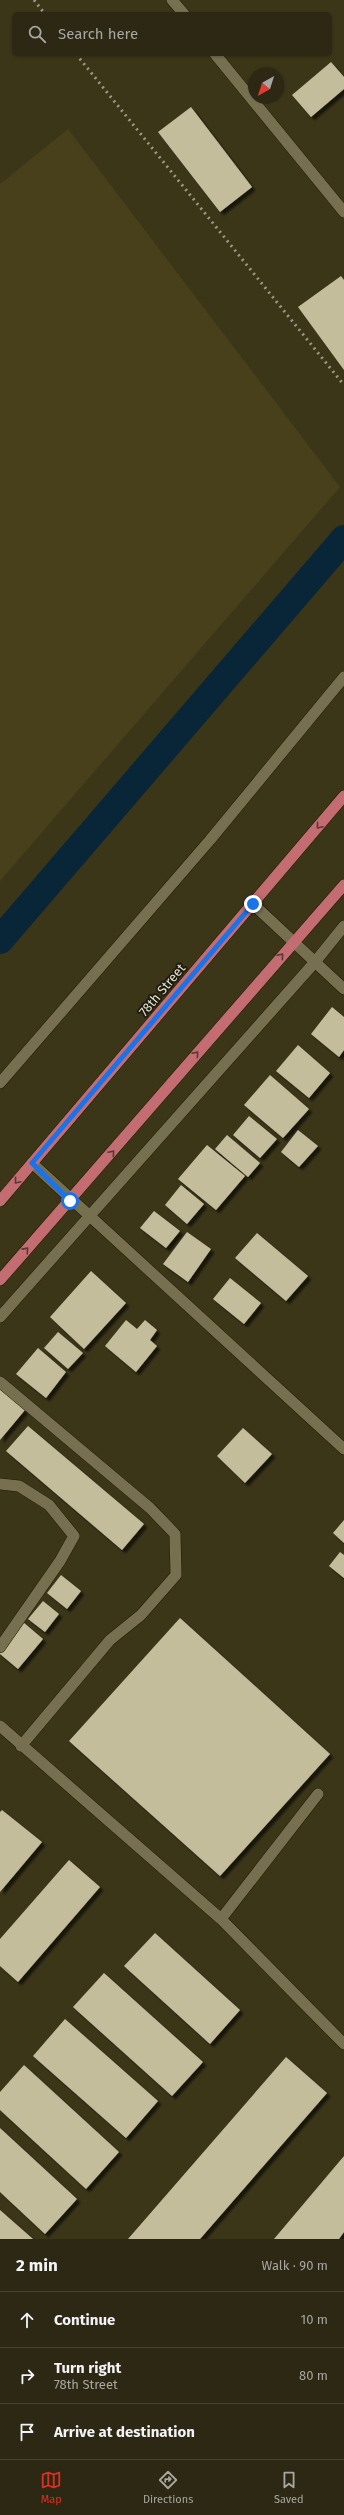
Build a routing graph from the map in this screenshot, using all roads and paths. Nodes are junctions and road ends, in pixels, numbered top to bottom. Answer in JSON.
{"nodes":[{"id":1,"x":172,"y":0,"type":"edge"},
{"id":2,"x":182,"y":12,"type":"edge"},
{"id":3,"x":217,"y":56,"type":"edge"},
{"id":4,"x":344,"y":212,"type":"edge"},
{"id":5,"x":344,"y":677,"type":"edge"},
{"id":6,"x":344,"y":796,"type":"edge"},
{"id":7,"x":344,"y":885,"type":"edge"},
{"id":8,"x":253,"y":904,"type":"junction"},
{"id":9,"x":344,"y":926,"type":"edge"},
{"id":10,"x":293,"y":942,"type":"junction"},
{"id":11,"x":315,"y":962,"type":"junction"},
{"id":12,"x":344,"y":989,"type":"edge"},
{"id":13,"x":0,"y":1082,"type":"edge"},
{"id":14,"x":32,"y":1163,"type":"junction"},
{"id":15,"x":0,"y":1201,"type":"edge"},
{"id":16,"x":70,"y":1201,"type":"junction"},
{"id":17,"x":88,"y":1216,"type":"junction"},
{"id":18,"x":0,"y":1280,"type":"edge"},
{"id":19,"x":0,"y":1317,"type":"edge"},
{"id":20,"x":0,"y":1382,"type":"edge"},
{"id":21,"x":344,"y":1448,"type":"edge"},
{"id":22,"x":0,"y":1484,"type":"edge"},
{"id":23,"x":0,"y":1647,"type":"edge"},
{"id":24,"x":0,"y":1726,"type":"edge"},
{"id":25,"x":21,"y":1746,"type":"junction"},
{"id":26,"x":318,"y":1794,"type":"dead end"},
{"id":27,"x":221,"y":1919,"type":"junction"},
{"id":28,"x":344,"y":2044,"type":"edge"}],
"edges":[{"from":1,"to":2,"type":"street"},
{"from":3,"to":4,"type":"street"},
{"from":5,"to":13,"type":"street"},
{"from":6,"to":8,"type":"main road","name":"78th Street","one_way":true},
{"from":7,"to":10,"type":"main road"},
{"from":8,"to":10,"type":"street"},
{"from":8,"to":14,"type":"main road","name":"78th Street"},
{"from":9,"to":11,"type":"street"},
{"from":10,"to":11,"type":"street"},
{"from":16,"to":10,"type":"main road","one_way":true},
{"from":11,"to":12,"type":"street"},
{"from":11,"to":17,"type":"street"},
{"from":14,"to":15,"type":"main road","name":"78th Street","one_way":true},
{"from":14,"to":16,"type":"street"},
{"from":16,"to":17,"type":"street"},
{"from":18,"to":16,"type":"main road","one_way":true},
{"from":17,"to":19,"type":"street"},
{"from":17,"to":21,"type":"street"},
{"from":20,"to":25,"type":"street"},
{"from":22,"to":23,"type":"street"},
{"from":24,"to":25,"type":"street"},
{"from":25,"to":27,"type":"street"},
{"from":26,"to":27,"type":"street"},
{"from":27,"to":28,"type":"street"}]}
